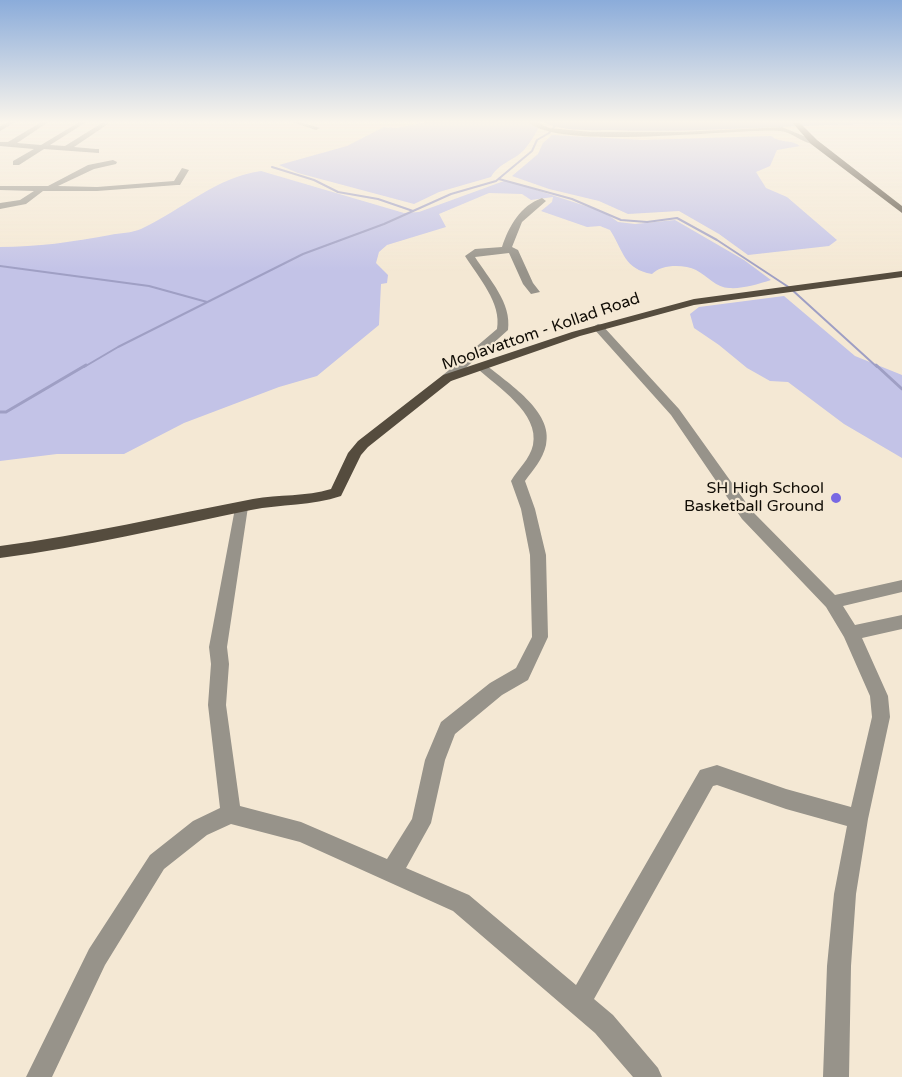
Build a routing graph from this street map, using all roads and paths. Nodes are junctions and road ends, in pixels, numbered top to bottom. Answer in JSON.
{"nodes":[{"id":1,"x":81,"y":171,"type":"edge"},
{"id":2,"x":184,"y":171,"type":"edge"},
{"id":3,"x":852,"y":171,"type":"edge"},
{"id":4,"x":45,"y":187,"type":"junction"},
{"id":5,"x":0,"y":188,"type":"edge"},
{"id":6,"x":542,"y":201,"type":"dead end"},
{"id":7,"x":0,"y":206,"type":"edge"},
{"id":8,"x":902,"y":210,"type":"edge"},
{"id":9,"x":506,"y":250,"type":"junction"},
{"id":10,"x":902,"y":274,"type":"edge"},
{"id":11,"x":535,"y":292,"type":"dead end"},
{"id":12,"x":598,"y":327,"type":"junction"},
{"id":13,"x":481,"y":366,"type":"junction"},
{"id":14,"x":447,"y":378,"type":"junction"},
{"id":15,"x":241,"y":507,"type":"junction"},
{"id":16,"x":0,"y":552,"type":"edge"},
{"id":17,"x":902,"y":586,"type":"edge"},
{"id":18,"x":832,"y":602,"type":"junction"},
{"id":19,"x":902,"y":622,"type":"edge"},
{"id":20,"x":851,"y":633,"type":"junction"},
{"id":21,"x":231,"y":814,"type":"junction"},
{"id":22,"x":858,"y":819,"type":"junction"},
{"id":23,"x":391,"y":872,"type":"junction"},
{"id":24,"x":579,"y":1002,"type":"junction"},
{"id":25,"x":39,"y":1077,"type":"edge"},
{"id":26,"x":649,"y":1077,"type":"edge"},
{"id":27,"x":836,"y":1077,"type":"edge"}],
"edges":[{"from":1,"to":4,"type":"street"},
{"from":2,"to":4,"type":"street"},
{"from":3,"to":8,"type":"main road"},
{"from":4,"to":5,"type":"street"},
{"from":4,"to":7,"type":"street"},
{"from":6,"to":9,"type":"street"},
{"from":9,"to":11,"type":"street"},
{"from":9,"to":14,"type":"street"},
{"from":10,"to":12,"type":"main road","name":"Moolavattom - Kollad Road"},
{"from":12,"to":13,"type":"main road","name":"Moolavattom - Kollad Road"},
{"from":12,"to":18,"type":"street"},
{"from":13,"to":14,"type":"main road","name":"Moolavattom - Kollad Road"},
{"from":13,"to":23,"type":"street"},
{"from":14,"to":15,"type":"main road","name":"Moolavattom - Kollad Road"},
{"from":15,"to":16,"type":"main road","name":"Moolavattom - Kollad Road"},
{"from":15,"to":21,"type":"street"},
{"from":17,"to":18,"type":"street"},
{"from":18,"to":20,"type":"street"},
{"from":19,"to":20,"type":"street"},
{"from":20,"to":22,"type":"street"},
{"from":21,"to":23,"type":"street"},
{"from":21,"to":25,"type":"street"},
{"from":22,"to":24,"type":"street"},
{"from":22,"to":27,"type":"street"},
{"from":23,"to":24,"type":"street"},
{"from":24,"to":26,"type":"street"}]}
